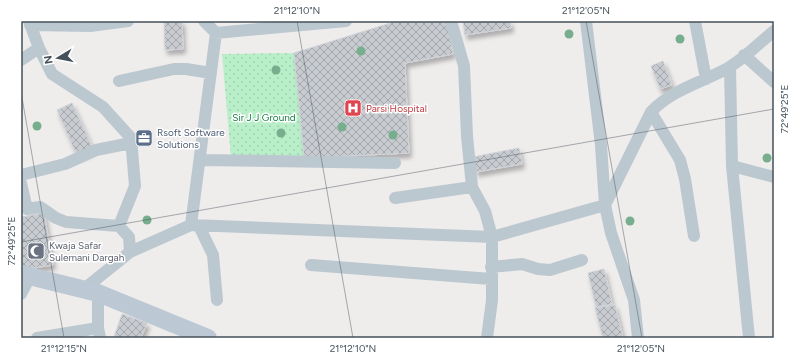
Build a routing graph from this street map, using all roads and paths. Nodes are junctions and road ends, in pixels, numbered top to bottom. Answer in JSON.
{"nodes":[{"id":1,"x":128,"y":21,"type":"edge"},
{"id":2,"x":204,"y":21,"type":"edge"},
{"id":3,"x":346,"y":21,"type":"edge"},
{"id":4,"x":451,"y":21,"type":"edge"},
{"id":5,"x":586,"y":21,"type":"edge"},
{"id":6,"x":695,"y":21,"type":"edge"},
{"id":7,"x":30,"y":23,"type":"edge"},
{"id":8,"x":774,"y":31,"type":"edge"},
{"id":9,"x":216,"y":33,"type":"junction"},
{"id":10,"x":39,"y":48,"type":"junction"},
{"id":11,"x":744,"y":55,"type":"junction"},
{"id":12,"x":21,"y":60,"type":"edge"},
{"id":13,"x":730,"y":67,"type":"junction"},
{"id":14,"x":211,"y":73,"type":"junction"},
{"id":15,"x":706,"y":79,"type":"junction"},
{"id":16,"x":119,"y":81,"type":"dead end"},
{"id":17,"x":774,"y":82,"type":"edge"},
{"id":18,"x":651,"y":112,"type":"junction"},
{"id":19,"x":131,"y":143,"type":"junction"},
{"id":20,"x":200,"y":160,"type":"junction"},
{"id":21,"x":395,"y":163,"type":"dead end"},
{"id":22,"x":732,"y":166,"type":"junction"},
{"id":23,"x":21,"y":175,"type":"edge"},
{"id":24,"x":774,"y":177,"type":"edge"},
{"id":25,"x":21,"y":183,"type":"edge"},
{"id":26,"x":472,"y":187,"type":"junction"},
{"id":27,"x":394,"y":198,"type":"dead end"},
{"id":28,"x":605,"y":205,"type":"junction"},
{"id":29,"x":119,"y":226,"type":"junction"},
{"id":30,"x":195,"y":226,"type":"junction"},
{"id":31,"x":694,"y":236,"type":"dead end"},
{"id":32,"x":492,"y":237,"type":"junction"},
{"id":33,"x":130,"y":252,"type":"junction"},
{"id":34,"x":582,"y":260,"type":"dead end"},
{"id":35,"x":311,"y":266,"type":"dead end"},
{"id":36,"x":491,"y":273,"type":"junction"},
{"id":37,"x":26,"y":275,"type":"edge"},
{"id":38,"x":91,"y":291,"type":"junction"},
{"id":39,"x":21,"y":294,"type":"edge"},
{"id":40,"x":217,"y":300,"type":"dead end"},
{"id":41,"x":99,"y":333,"type":"edge"},
{"id":42,"x":60,"y":336,"type":"edge"},
{"id":43,"x":37,"y":338,"type":"edge"},
{"id":44,"x":208,"y":338,"type":"edge"},
{"id":45,"x":487,"y":338,"type":"edge"},
{"id":46,"x":638,"y":338,"type":"edge"},
{"id":47,"x":749,"y":338,"type":"edge"}],
"edges":[{"from":1,"to":7,"type":"street"},
{"from":2,"to":9,"type":"street"},
{"from":3,"to":9,"type":"street"},
{"from":4,"to":26,"type":"street"},
{"from":5,"to":28,"type":"street"},
{"from":6,"to":15,"type":"street"},
{"from":7,"to":10,"type":"street"},
{"from":8,"to":11,"type":"street"},
{"from":9,"to":14,"type":"street"},
{"from":10,"to":12,"type":"street"},
{"from":10,"to":19,"type":"street"},
{"from":11,"to":13,"type":"street"},
{"from":11,"to":17,"type":"street"},
{"from":13,"to":15,"type":"street"},
{"from":13,"to":22,"type":"street"},
{"from":14,"to":16,"type":"street"},
{"from":14,"to":20,"type":"street"},
{"from":15,"to":18,"type":"street"},
{"from":18,"to":28,"type":"street"},
{"from":18,"to":31,"type":"street"},
{"from":19,"to":23,"type":"street"},
{"from":19,"to":29,"type":"street"},
{"from":20,"to":21,"type":"street"},
{"from":20,"to":30,"type":"street"},
{"from":22,"to":24,"type":"street"},
{"from":22,"to":47,"type":"street"},
{"from":25,"to":29,"type":"street"},
{"from":26,"to":27,"type":"street"},
{"from":26,"to":32,"type":"street"},
{"from":28,"to":32,"type":"street"},
{"from":28,"to":46,"type":"street"},
{"from":29,"to":33,"type":"street"},
{"from":30,"to":32,"type":"street"},
{"from":30,"to":33,"type":"street"},
{"from":30,"to":40,"type":"street"},
{"from":32,"to":36,"type":"street"},
{"from":33,"to":38,"type":"street"},
{"from":34,"to":36,"type":"street"},
{"from":35,"to":36,"type":"street"},
{"from":36,"to":45,"type":"street"},
{"from":37,"to":38,"type":"main road"},
{"from":37,"to":39,"type":"street"},
{"from":38,"to":41,"type":"street"},
{"from":38,"to":44,"type":"main road"},
{"from":41,"to":42,"type":"street"},
{"from":42,"to":43,"type":"street"}]}
